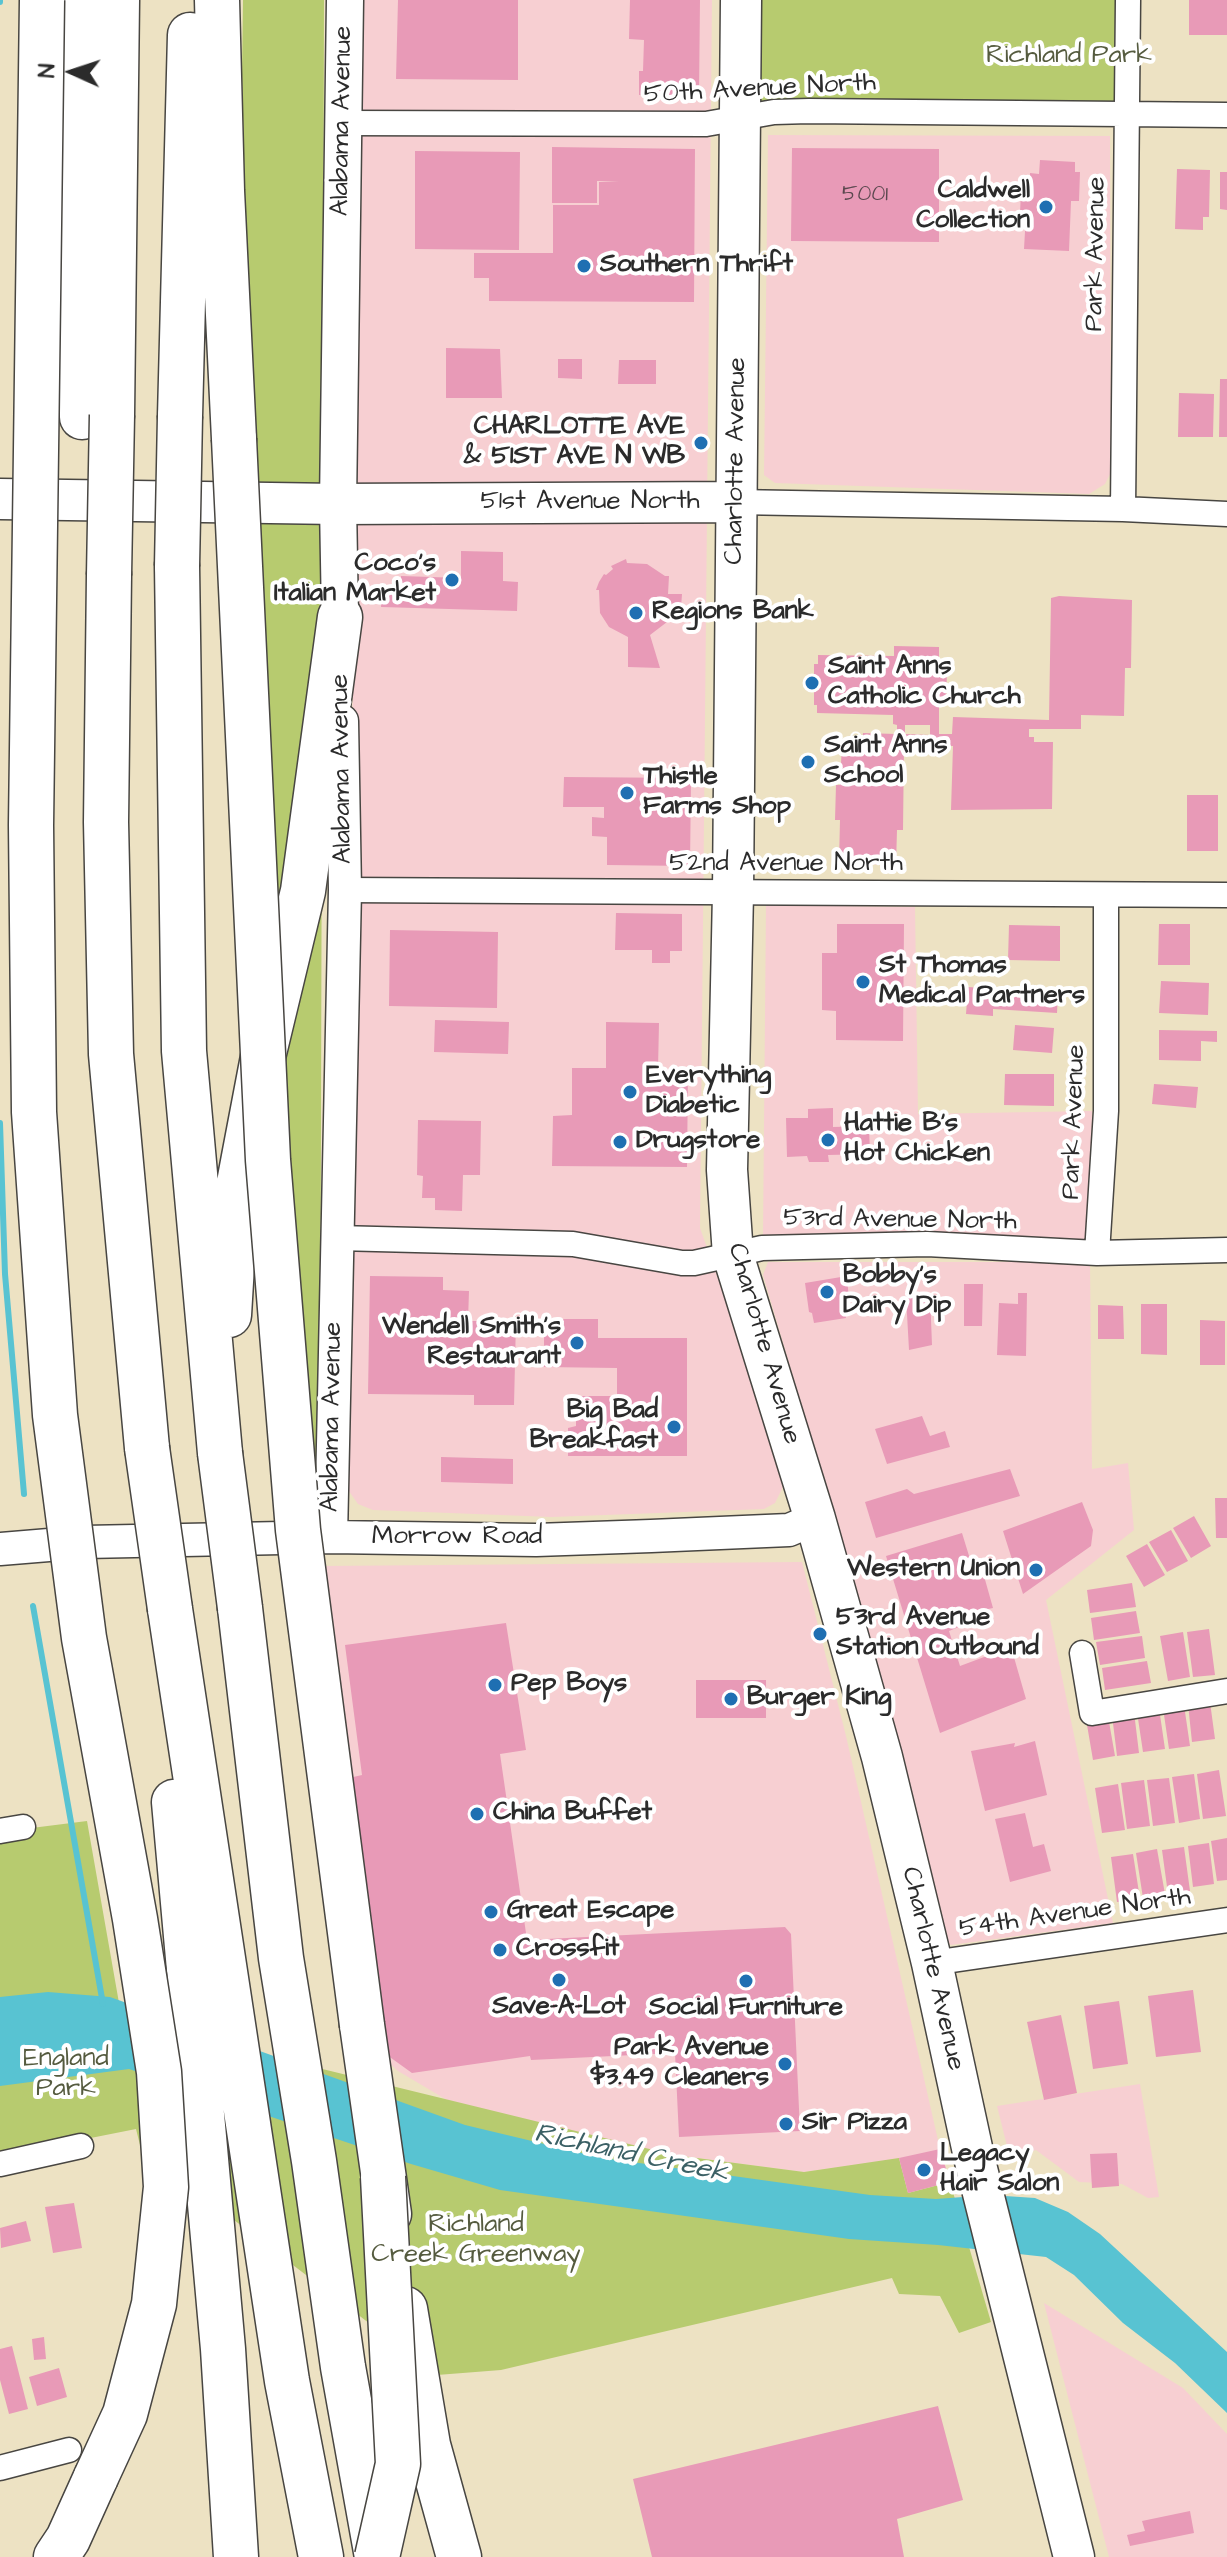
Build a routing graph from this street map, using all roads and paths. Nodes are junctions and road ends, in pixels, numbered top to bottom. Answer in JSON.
{"nodes":[{"id":1,"x":42,"y":0,"type":"edge"},
{"id":2,"x":75,"y":0,"type":"edge"},
{"id":3,"x":117,"y":0,"type":"edge"},
{"id":4,"x":191,"y":0,"type":"edge"},
{"id":5,"x":217,"y":0,"type":"edge"},
{"id":6,"x":345,"y":0,"type":"edge"},
{"id":7,"x":741,"y":0,"type":"edge"},
{"id":8,"x":1128,"y":0,"type":"edge"},
{"id":9,"x":1127,"y":114,"type":"junction"},
{"id":10,"x":1227,"y":115,"type":"edge"},
{"id":11,"x":740,"y":117,"type":"junction"},
{"id":12,"x":344,"y":123,"type":"junction"},
{"id":13,"x":97,"y":416,"type":"junction"},
{"id":14,"x":0,"y":499,"type":"edge"},
{"id":15,"x":736,"y":502,"type":"junction"},
{"id":16,"x":338,"y":504,"type":"junction"},
{"id":17,"x":1123,"y":509,"type":"junction"},
{"id":18,"x":1227,"y":514,"type":"edge"},
{"id":19,"x":340,"y":617,"type":"junction"},
{"id":20,"x":345,"y":890,"type":"junction"},
{"id":21,"x":733,"y":893,"type":"junction"},
{"id":22,"x":1227,"y":895,"type":"edge"},
{"id":23,"x":1106,"y":896,"type":"junction"},
{"id":24,"x":337,"y":1238,"type":"junction"},
{"id":25,"x":1227,"y":1250,"type":"edge"},
{"id":26,"x":1097,"y":1253,"type":"junction"},
{"id":27,"x":733,"y":1255,"type":"junction"},
{"id":28,"x":220,"y":1453,"type":"junction"},
{"id":29,"x":815,"y":1519,"type":"junction"},
{"id":30,"x":331,"y":1537,"type":"junction"},
{"id":31,"x":0,"y":1549,"type":"edge"},
{"id":32,"x":1082,"y":1653,"type":"dead end"},
{"id":33,"x":1227,"y":1691,"type":"edge"},
{"id":34,"x":1227,"y":1920,"type":"edge"},
{"id":35,"x":205,"y":1950,"type":"junction"},
{"id":36,"x":932,"y":1963,"type":"junction"},
{"id":37,"x":81,"y":2146,"type":"dead end"},
{"id":38,"x":0,"y":2164,"type":"edge"},
{"id":39,"x":383,"y":2177,"type":"junction"},
{"id":40,"x":69,"y":2450,"type":"dead end"},
{"id":41,"x":0,"y":2468,"type":"edge"},
{"id":42,"x":56,"y":2557,"type":"edge"},
{"id":43,"x":236,"y":2557,"type":"edge"},
{"id":44,"x":321,"y":2557,"type":"edge"},
{"id":45,"x":377,"y":2557,"type":"edge"},
{"id":46,"x":459,"y":2557,"type":"edge"},
{"id":47,"x":1074,"y":2557,"type":"edge"}],
"edges":[{"from":1,"to":42,"type":"highway","bridge":true},
{"from":2,"to":13,"type":"highway"},
{"from":3,"to":13,"type":"highway"},
{"from":4,"to":28,"type":"highway","bridge":true},
{"from":5,"to":39,"type":"highway","bridge":true},
{"from":6,"to":12,"type":"main road","name":"Alabama Avenue"},
{"from":7,"to":11,"type":"main road","name":"Charlotte Avenue"},
{"from":8,"to":9,"type":"street","name":"Park Avenue"},
{"from":9,"to":10,"type":"street","name":"50th Avenue North"},
{"from":9,"to":11,"type":"street","name":"50th Avenue North"},
{"from":9,"to":17,"type":"street","name":"Park Avenue"},
{"from":11,"to":12,"type":"street","name":"50th Avenue North"},
{"from":11,"to":15,"type":"main road","name":"Charlotte Avenue"},
{"from":12,"to":16,"type":"main road","name":"Alabama Avenue"},
{"from":13,"to":35,"type":"highway","bridge":true},
{"from":14,"to":16,"type":"main road","name":"51st Avenue North"},
{"from":15,"to":16,"type":"main road","name":"51st Avenue North"},
{"from":15,"to":17,"type":"street","name":"51st Avenue North"},
{"from":15,"to":21,"type":"main road","name":"Charlotte Avenue"},
{"from":16,"to":19,"type":"main road","name":"Alabama Avenue"},
{"from":17,"to":18,"type":"street","name":"51st Avenue North"},
{"from":19,"to":20,"type":"street","name":"Alabama Avenue"},
{"from":19,"to":28,"type":"highway"},
{"from":20,"to":21,"type":"street","name":"52nd Avenue North"},
{"from":20,"to":24,"type":"street","name":"Alabama Avenue"},
{"from":21,"to":23,"type":"street","name":"52nd Avenue North"},
{"from":21,"to":27,"type":"main road","name":"Charlotte Avenue"},
{"from":22,"to":23,"type":"street","name":"52nd Avenue North"},
{"from":23,"to":26,"type":"street","name":"Park Avenue"},
{"from":24,"to":27,"type":"street","name":"53rd Avenue North"},
{"from":24,"to":30,"type":"street","name":"Alabama Avenue"},
{"from":25,"to":26,"type":"street","name":"53rd Avenue North"},
{"from":26,"to":27,"type":"street","name":"53rd Avenue North"},
{"from":27,"to":29,"type":"main road","name":"Charlotte Avenue"},
{"from":28,"to":45,"type":"highway","bridge":true},
{"from":29,"to":30,"type":"street","name":"Morrow Road"},
{"from":29,"to":36,"type":"main road","name":"Charlotte Avenue"},
{"from":30,"to":31,"type":"street","name":"Morrow Road"},
{"from":32,"to":33,"type":"street"},
{"from":34,"to":36,"type":"street","name":"54th Avenue North"},
{"from":35,"to":43,"type":"highway"},
{"from":35,"to":44,"type":"highway"},
{"from":36,"to":47,"type":"main road","name":"Charlotte Avenue"},
{"from":37,"to":38,"type":"street"},
{"from":39,"to":45,"type":"highway","bridge":true},
{"from":39,"to":46,"type":"highway","bridge":true},
{"from":40,"to":41,"type":"street"}]}
